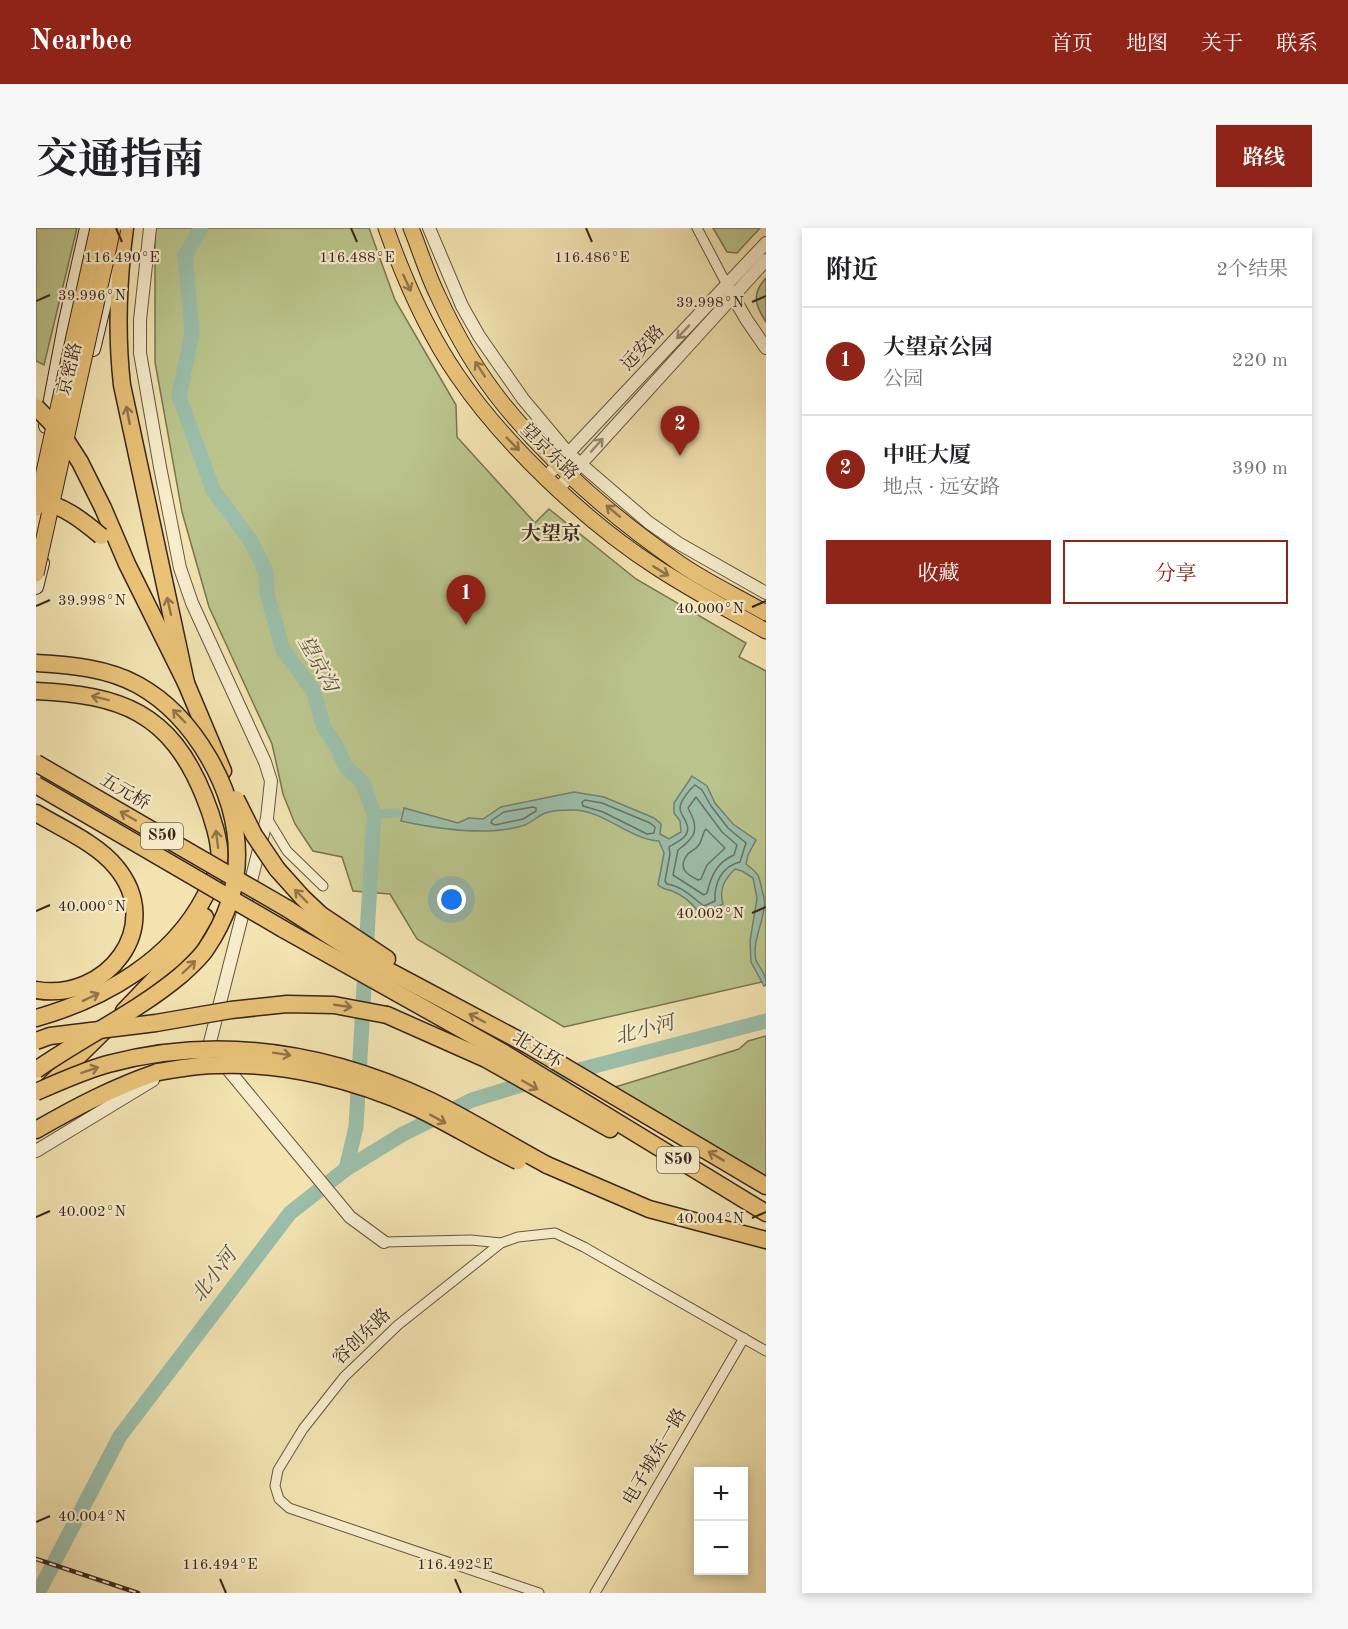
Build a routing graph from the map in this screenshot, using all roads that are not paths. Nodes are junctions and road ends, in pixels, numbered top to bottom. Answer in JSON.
{"nodes":[{"id":1,"x":87,"y":228,"type":"edge"},
{"id":2,"x":98,"y":228,"type":"edge"},
{"id":3,"x":113,"y":228,"type":"edge"},
{"id":4,"x":124,"y":228,"type":"edge"},
{"id":5,"x":150,"y":228,"type":"edge"},
{"id":6,"x":386,"y":228,"type":"edge"},
{"id":7,"x":411,"y":228,"type":"edge"},
{"id":8,"x":427,"y":228,"type":"edge"},
{"id":9,"x":697,"y":228,"type":"edge"},
{"id":10,"x":766,"y":243,"type":"edge"},
{"id":11,"x":766,"y":260,"type":"edge"},
{"id":12,"x":433,"y":286,"type":"junction"},
{"id":13,"x":730,"y":290,"type":"junction"},
{"id":14,"x":766,"y":348,"type":"edge"},
{"id":15,"x":36,"y":407,"type":"edge"},
{"id":16,"x":570,"y":464,"type":"junction"},
{"id":17,"x":546,"y":477,"type":"junction"},
{"id":18,"x":36,"y":478,"type":"edge"},
{"id":19,"x":558,"y":489,"type":"junction"},
{"id":20,"x":36,"y":501,"type":"edge"},
{"id":21,"x":36,"y":508,"type":"edge"},
{"id":22,"x":128,"y":564,"type":"junction"},
{"id":23,"x":36,"y":574,"type":"edge"},
{"id":24,"x":739,"y":577,"type":"junction"},
{"id":25,"x":705,"y":578,"type":"junction"},
{"id":26,"x":36,"y":587,"type":"edge"},
{"id":27,"x":766,"y":593,"type":"edge"},
{"id":28,"x":766,"y":613,"type":"edge"},
{"id":29,"x":766,"y":631,"type":"edge"},
{"id":30,"x":36,"y":663,"type":"edge"},
{"id":31,"x":186,"y":683,"type":"junction"},
{"id":32,"x":36,"y":690,"type":"edge"},
{"id":33,"x":36,"y":763,"type":"edge"},
{"id":34,"x":36,"y":785,"type":"edge"},
{"id":35,"x":39,"y":815,"type":"edge"},
{"id":36,"x":267,"y":818,"type":"junction"},
{"id":37,"x":219,"y":863,"type":"junction"},
{"id":38,"x":323,"y":886,"type":"dead end"},
{"id":39,"x":288,"y":909,"type":"joint"},
{"id":40,"x":361,"y":957,"type":"junction"},
{"id":41,"x":391,"y":974,"type":"junction"},
{"id":42,"x":36,"y":990,"type":"edge"},
{"id":43,"x":36,"y":1018,"type":"edge"},
{"id":44,"x":41,"y":1038,"type":"edge"},
{"id":45,"x":208,"y":1046,"type":"junction"},
{"id":46,"x":36,"y":1070,"type":"edge"},
{"id":47,"x":36,"y":1092,"type":"edge"},
{"id":48,"x":36,"y":1098,"type":"edge"},
{"id":49,"x":582,"y":1108,"type":"junction"},
{"id":50,"x":36,"y":1130,"type":"edge"},
{"id":51,"x":36,"y":1150,"type":"edge"},
{"id":52,"x":543,"y":1168,"type":"junction"},
{"id":53,"x":766,"y":1186,"type":"edge"},
{"id":54,"x":766,"y":1213,"type":"edge"},
{"id":55,"x":766,"y":1240,"type":"edge"},
{"id":56,"x":384,"y":1242,"type":"joint"},
{"id":57,"x":501,"y":1243,"type":"junction"},
{"id":58,"x":744,"y":1338,"type":"junction"},
{"id":59,"x":766,"y":1351,"type":"edge"},
{"id":60,"x":539,"y":1593,"type":"edge"},
{"id":61,"x":596,"y":1593,"type":"edge"}],
"edges":[{"from":1,"to":18,"type":"main road","name":"京密路"},
{"from":2,"to":21,"type":"main road","bridge":true},
{"from":3,"to":23,"type":"main road","bridge":true},
{"from":4,"to":26,"type":"main road","name":"京密路"},
{"from":31,"to":4,"type":"highway","one_way":true},
{"from":5,"to":36,"type":"street"},
{"from":6,"to":17,"type":"main road","name":"望京东路","one_way":true},
{"from":7,"to":12,"type":"main road","name":"望京东路"},
{"from":8,"to":12,"type":"street"},
{"from":8,"to":16,"type":"street"},
{"from":9,"to":13,"type":"street"},
{"from":10,"to":13,"type":"street","name":"远安路"},
{"from":11,"to":13,"type":"street","name":"远安路"},
{"from":16,"to":12,"type":"main road","name":"望京东路","one_way":true},
{"from":13,"to":14,"type":"street"},
{"from":13,"to":16,"type":"street","name":"远安路"},
{"from":15,"to":22,"type":"highway","bridge":true},
{"from":16,"to":17,"type":"street","name":"远安路"},
{"from":16,"to":19,"type":"street","name":"远安路"},
{"from":16,"to":24,"type":"street"},
{"from":25,"to":16,"type":"main road","name":"望京东路","one_way":true},
{"from":17,"to":19,"type":"main road","name":"望京东路"},
{"from":19,"to":29,"type":"main road","name":"望京东路","one_way":true},
{"from":20,"to":22,"type":"highway","bridge":true},
{"from":22,"to":31,"type":"highway"},
{"from":24,"to":25,"type":"street"},
{"from":24,"to":27,"type":"street"},
{"from":25,"to":28,"type":"main road","name":"望京东路"},
{"from":46,"to":30,"type":"highway","one_way":true,"bridge":true},
{"from":40,"to":31,"type":"highway","one_way":true,"bridge":true},
{"from":37,"to":32,"type":"highway","one_way":true},
{"from":39,"to":33,"type":"highway","name":"五元桥","number":"S50","one_way":true,"bridge":true},
{"from":34,"to":40,"type":"highway","name":"北五环","number":"S50","bridge":true},
{"from":35,"to":42,"type":"highway"},
{"from":36,"to":38,"type":"street"},
{"from":36,"to":45,"type":"street"},
{"from":43,"to":37,"type":"highway","one_way":true},
{"from":37,"to":48,"type":"highway"},
{"from":39,"to":40,"type":"highway","name":"北五环","number":"S50"},
{"from":40,"to":41,"type":"highway"},
{"from":40,"to":41,"type":"highway","name":"北五环","number":"S50"},
{"from":41,"to":49,"type":"highway","name":"北五环","number":"S50"},
{"from":53,"to":41,"type":"highway","name":"北五环","number":"S50","one_way":true},
{"from":44,"to":49,"type":"highway","one_way":true,"bridge":true},
{"from":45,"to":51,"type":"street"},
{"from":45,"to":56,"type":"street"},
{"from":47,"to":52,"type":"highway","one_way":true,"bridge":true},
{"from":49,"to":54,"type":"highway"},
{"from":50,"to":52,"type":"highway","one_way":true,"bridge":true},
{"from":52,"to":55,"type":"highway"},
{"from":56,"to":57,"type":"street"},
{"from":57,"to":58,"type":"street","name":"容创东路"},
{"from":57,"to":60,"type":"street","name":"容创东路"},
{"from":58,"to":59,"type":"street","name":"容创东路"},
{"from":58,"to":61,"type":"street","name":"电子城东一路"}]}
